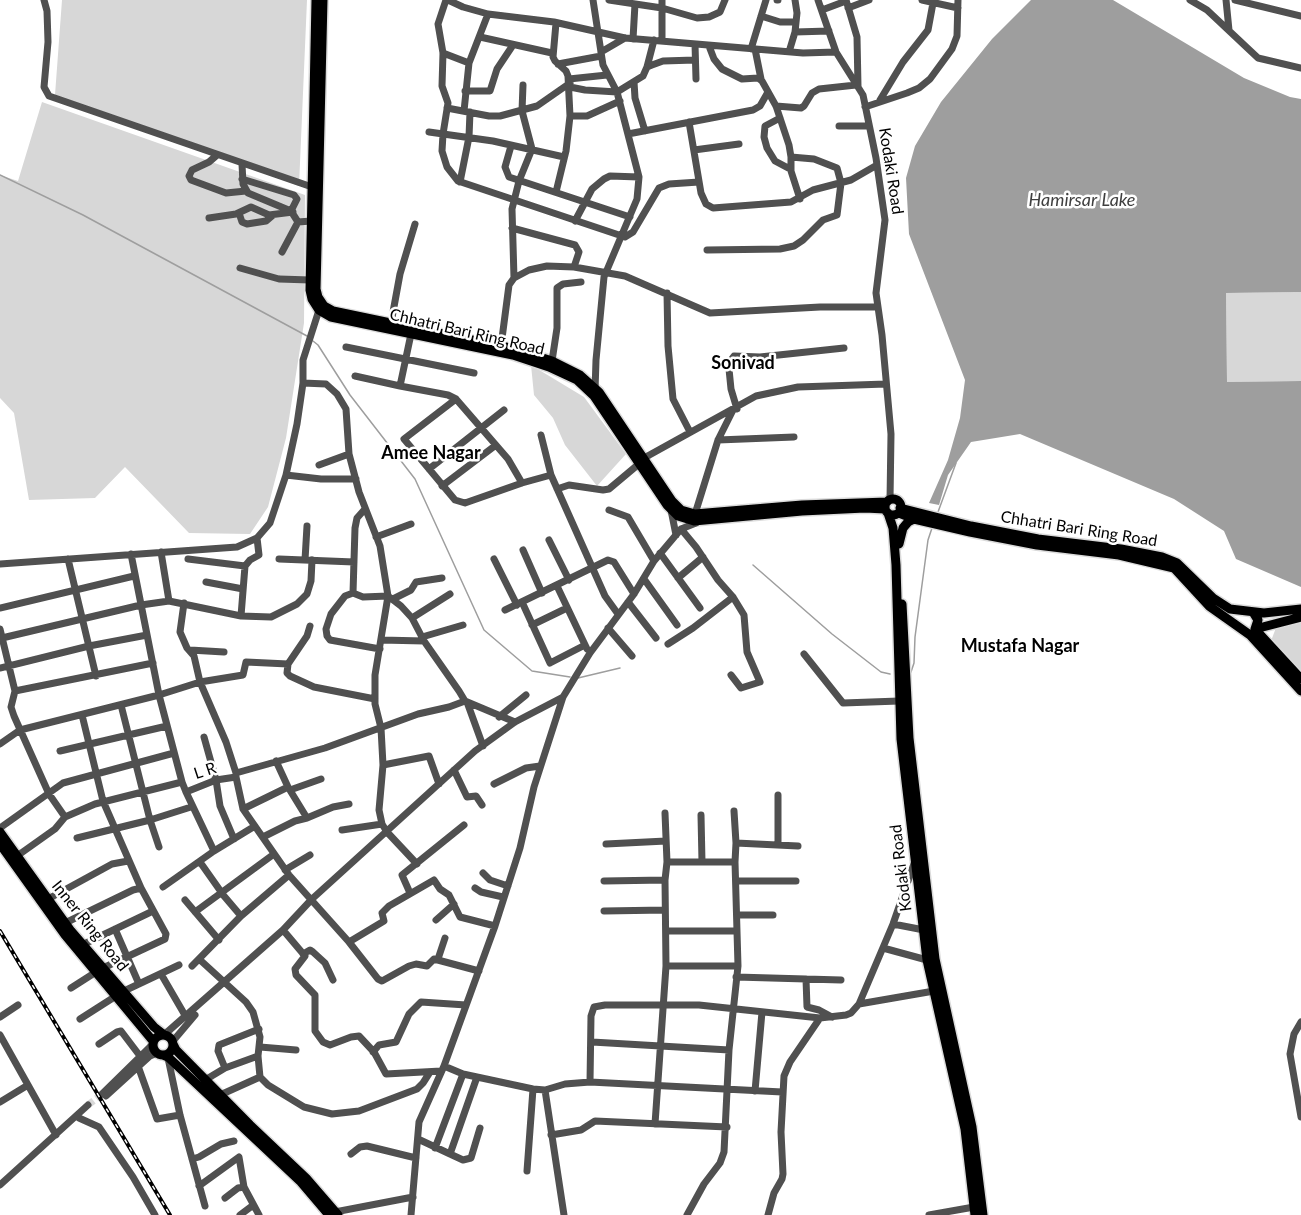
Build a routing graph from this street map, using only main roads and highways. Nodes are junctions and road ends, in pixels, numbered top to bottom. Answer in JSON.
{"nodes":[{"id":1,"x":316,"y":0,"type":"edge"},
{"id":2,"x":323,"y":0,"type":"edge"},
{"id":3,"x":595,"y":393,"type":"junction"},
{"id":4,"x":643,"y":460,"type":"junction"},
{"id":5,"x":893,"y":507,"type":"junction"},
{"id":6,"x":914,"y":519,"type":"junction"},
{"id":7,"x":899,"y":544,"type":"junction"},
{"id":8,"x":1301,"y":609,"type":"edge"},
{"id":9,"x":1253,"y":612,"type":"junction"},
{"id":10,"x":1301,"y":617,"type":"edge"},
{"id":11,"x":1238,"y":626,"type":"junction"},
{"id":12,"x":1255,"y":629,"type":"junction"},
{"id":13,"x":1301,"y":679,"type":"edge"},
{"id":14,"x":1301,"y":691,"type":"edge"},
{"id":15,"x":0,"y":830,"type":"edge"},
{"id":16,"x":0,"y":844,"type":"edge"},
{"id":17,"x":99,"y":970,"type":"junction"},
{"id":18,"x":120,"y":994,"type":"junction"},
{"id":19,"x":169,"y":1038,"type":"junction"},
{"id":20,"x":159,"y":1050,"type":"junction"},
{"id":21,"x":975,"y":1211,"type":"edge"},
{"id":22,"x":334,"y":1214,"type":"edge"},
{"id":23,"x":983,"y":1215,"type":"edge"}],
"edges":[{"from":1,"to":3,"type":"main road","name":"Chhatri Bari Ring Road"},
{"from":2,"to":3,"type":"main road","name":"Chhatri Bari Ring Road"},
{"from":3,"to":4,"type":"main road","name":"Chhatri Bari Ring Road"},
{"from":4,"to":5,"type":"main road","name":"Chhatri Bari Ring Road"},
{"from":4,"to":5,"type":"main road","name":"Chhatri Bari Ring Road"},
{"from":5,"to":6,"type":"main road","name":"Chhatri Bari Ring Road"},
{"from":5,"to":7,"type":"main road","name":"Kodaki Road"},
{"from":5,"to":9,"type":"main road","name":"Chhatri Bari Ring Road"},
{"from":5,"to":21,"type":"main road","name":"Kodaki Road"},
{"from":6,"to":7,"type":"main road"},
{"from":6,"to":11,"type":"main road","name":"Chhatri Bari Ring Road"},
{"from":7,"to":23,"type":"main road","name":"Kodaki Road"},
{"from":8,"to":9,"type":"main road","name":"Chhatri Bari Ring Road"},
{"from":9,"to":12,"type":"main road"},
{"from":10,"to":12,"type":"main road"},
{"from":11,"to":12,"type":"main road"},
{"from":11,"to":14,"type":"main road","name":"Chhatri Bari Ring Road"},
{"from":12,"to":13,"type":"main road"},
{"from":15,"to":17,"type":"main road","name":"Inner Ring Road"},
{"from":16,"to":17,"type":"main road","name":"Inner Ring Road"},
{"from":17,"to":18,"type":"main road","name":"Inner Ring Road"},
{"from":18,"to":19,"type":"main road","name":"Inner Ring Road"},
{"from":18,"to":20,"type":"main road","name":"Inner Ring Road"},
{"from":19,"to":20,"type":"main road"},
{"from":19,"to":20,"type":"main road"},
{"from":19,"to":22,"type":"main road","name":"Inner Ring Road"},
{"from":20,"to":22,"type":"main road","name":"Inner Ring Road"}]}
